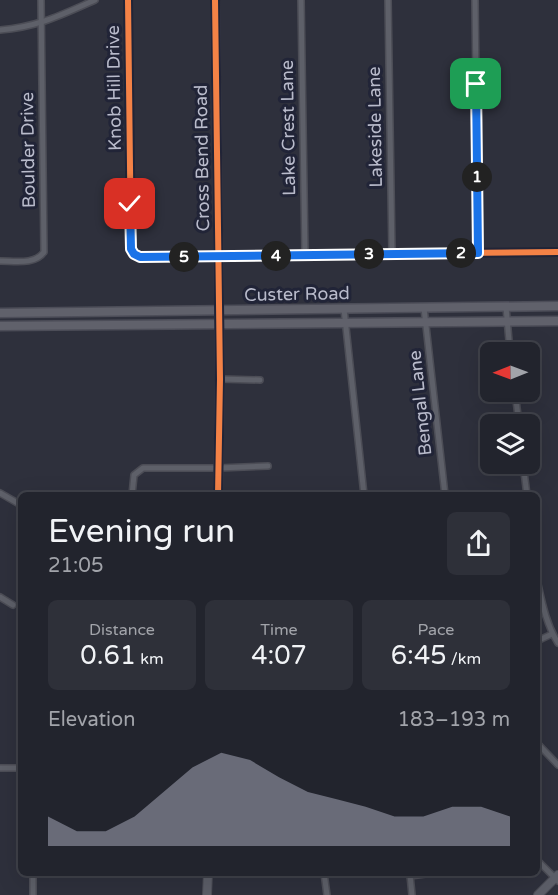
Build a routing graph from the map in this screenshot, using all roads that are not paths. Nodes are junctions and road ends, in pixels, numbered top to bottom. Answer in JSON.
{"nodes":[{"id":1,"x":41,"y":0,"type":"edge"},
{"id":2,"x":95,"y":0,"type":"edge"},
{"id":3,"x":128,"y":0,"type":"edge"},
{"id":4,"x":215,"y":0,"type":"edge"},
{"id":5,"x":301,"y":0,"type":"edge"},
{"id":6,"x":388,"y":0,"type":"edge"},
{"id":7,"x":475,"y":0,"type":"edge"},
{"id":8,"x":41,"y":24,"type":"junction"},
{"id":9,"x":0,"y":30,"type":"edge"},
{"id":10,"x":558,"y":252,"type":"edge"},
{"id":11,"x":478,"y":253,"type":"junction"},
{"id":12,"x":392,"y":254,"type":"junction"},
{"id":13,"x":305,"y":255,"type":"junction"},
{"id":14,"x":218,"y":256,"type":"junction"},
{"id":15,"x":0,"y":261,"type":"edge"},
{"id":16,"x":558,"y":306,"type":"edge"},
{"id":17,"x":506,"y":307,"type":"junction"},
{"id":18,"x":424,"y":308,"type":"junction"},
{"id":19,"x":344,"y":309,"type":"junction"},
{"id":20,"x":218,"y":311,"type":"junction"},
{"id":21,"x":0,"y":313,"type":"edge"},
{"id":22,"x":507,"y":321,"type":"junction"},
{"id":23,"x":558,"y":321,"type":"edge"},
{"id":24,"x":426,"y":322,"type":"junction"},
{"id":25,"x":345,"y":323,"type":"junction"},
{"id":26,"x":218,"y":325,"type":"junction"},
{"id":27,"x":0,"y":326,"type":"edge"},
{"id":28,"x":509,"y":342,"type":"edge"},
{"id":29,"x":219,"y":379,"type":"junction"},
{"id":30,"x":261,"y":380,"type":"dead end"},
{"id":31,"x":268,"y":466,"type":"dead end"},
{"id":32,"x":219,"y":468,"type":"junction"},
{"id":33,"x":524,"y":474,"type":"edge"},
{"id":34,"x":132,"y":492,"type":"edge"},
{"id":35,"x":218,"y":492,"type":"edge"},
{"id":36,"x":364,"y":492,"type":"edge"},
{"id":37,"x":445,"y":492,"type":"edge"},
{"id":38,"x":527,"y":492,"type":"edge"},
{"id":39,"x":0,"y":493,"type":"edge"},
{"id":40,"x":18,"y":503,"type":"edge"},
{"id":41,"x":540,"y":593,"type":"edge"},
{"id":42,"x":0,"y":597,"type":"edge"},
{"id":43,"x":13,"y":605,"type":"dead end"},
{"id":44,"x":552,"y":634,"type":"junction"},
{"id":45,"x":540,"y":640,"type":"edge"},
{"id":46,"x":558,"y":643,"type":"edge"},
{"id":47,"x":540,"y":746,"type":"edge"},
{"id":48,"x":558,"y":765,"type":"edge"},
{"id":49,"x":0,"y":768,"type":"edge"},
{"id":50,"x":18,"y":768,"type":"edge"},
{"id":51,"x":540,"y":864,"type":"edge"},
{"id":52,"x":33,"y":876,"type":"edge"},
{"id":53,"x":208,"y":876,"type":"edge"},
{"id":54,"x":324,"y":876,"type":"edge"},
{"id":55,"x":410,"y":876,"type":"edge"},
{"id":56,"x":557,"y":878,"type":"edge"},
{"id":57,"x":33,"y":895,"type":"edge"},
{"id":58,"x":207,"y":895,"type":"edge"},
{"id":59,"x":327,"y":895,"type":"edge"},
{"id":60,"x":412,"y":895,"type":"edge"},
{"id":61,"x":538,"y":895,"type":"edge"}],
"edges":[{"from":1,"to":8,"type":"street","name":"Boulder Drive"},
{"from":2,"to":8,"type":"street"},
{"from":3,"to":14,"type":"street","name":"Knob Hill Drive"},
{"from":4,"to":14,"type":"street","name":"Cross Bend Road"},
{"from":5,"to":13,"type":"street","name":"Lake Crest Lane"},
{"from":6,"to":12,"type":"street","name":"Lakeside Lane"},
{"from":7,"to":11,"type":"street"},
{"from":8,"to":9,"type":"street"},
{"from":8,"to":15,"type":"street","name":"Boulder Drive"},
{"from":10,"to":11,"type":"street","name":"Knob Hill Drive"},
{"from":11,"to":12,"type":"street","name":"Knob Hill Drive"},
{"from":12,"to":13,"type":"street","name":"Knob Hill Drive"},
{"from":13,"to":14,"type":"street","name":"Knob Hill Drive"},
{"from":14,"to":20,"type":"street","name":"Cross Bend Road"},
{"from":16,"to":17,"type":"main road","name":"Custer Road"},
{"from":17,"to":18,"type":"main road","name":"Custer Road"},
{"from":17,"to":22,"type":"street"},
{"from":18,"to":19,"type":"main road","name":"Custer Road"},
{"from":18,"to":24,"type":"street","name":"Bengal Lane"},
{"from":19,"to":20,"type":"main road","name":"Custer Road"},
{"from":19,"to":25,"type":"street"},
{"from":20,"to":21,"type":"main road","name":"Custer Road"},
{"from":20,"to":26,"type":"street","name":"Cross Bend Road"},
{"from":22,"to":23,"type":"main road","name":"Custer Road"},
{"from":22,"to":24,"type":"main road","name":"Custer Road"},
{"from":22,"to":28,"type":"street"},
{"from":24,"to":25,"type":"main road","name":"Custer Road"},
{"from":24,"to":37,"type":"street","name":"Bengal Lane"},
{"from":25,"to":26,"type":"main road","name":"Custer Road"},
{"from":25,"to":36,"type":"street"},
{"from":26,"to":27,"type":"main road","name":"Custer Road"},
{"from":26,"to":29,"type":"street","name":"Cross Bend Road"},
{"from":29,"to":30,"type":"street"},
{"from":29,"to":32,"type":"street","name":"Cross Bend Road"},
{"from":31,"to":32,"type":"street"},
{"from":32,"to":34,"type":"street"},
{"from":32,"to":35,"type":"street","name":"Cross Bend Road"},
{"from":33,"to":38,"type":"street"},
{"from":39,"to":40,"type":"street"},
{"from":41,"to":44,"type":"street"},
{"from":42,"to":43,"type":"street"},
{"from":44,"to":45,"type":"street"},
{"from":44,"to":46,"type":"street"},
{"from":47,"to":48,"type":"street"},
{"from":49,"to":50,"type":"street"},
{"from":51,"to":56,"type":"street"},
{"from":52,"to":57,"type":"street"},
{"from":53,"to":58,"type":"street"},
{"from":54,"to":59,"type":"street"},
{"from":55,"to":60,"type":"street"},
{"from":56,"to":61,"type":"street"}]}
